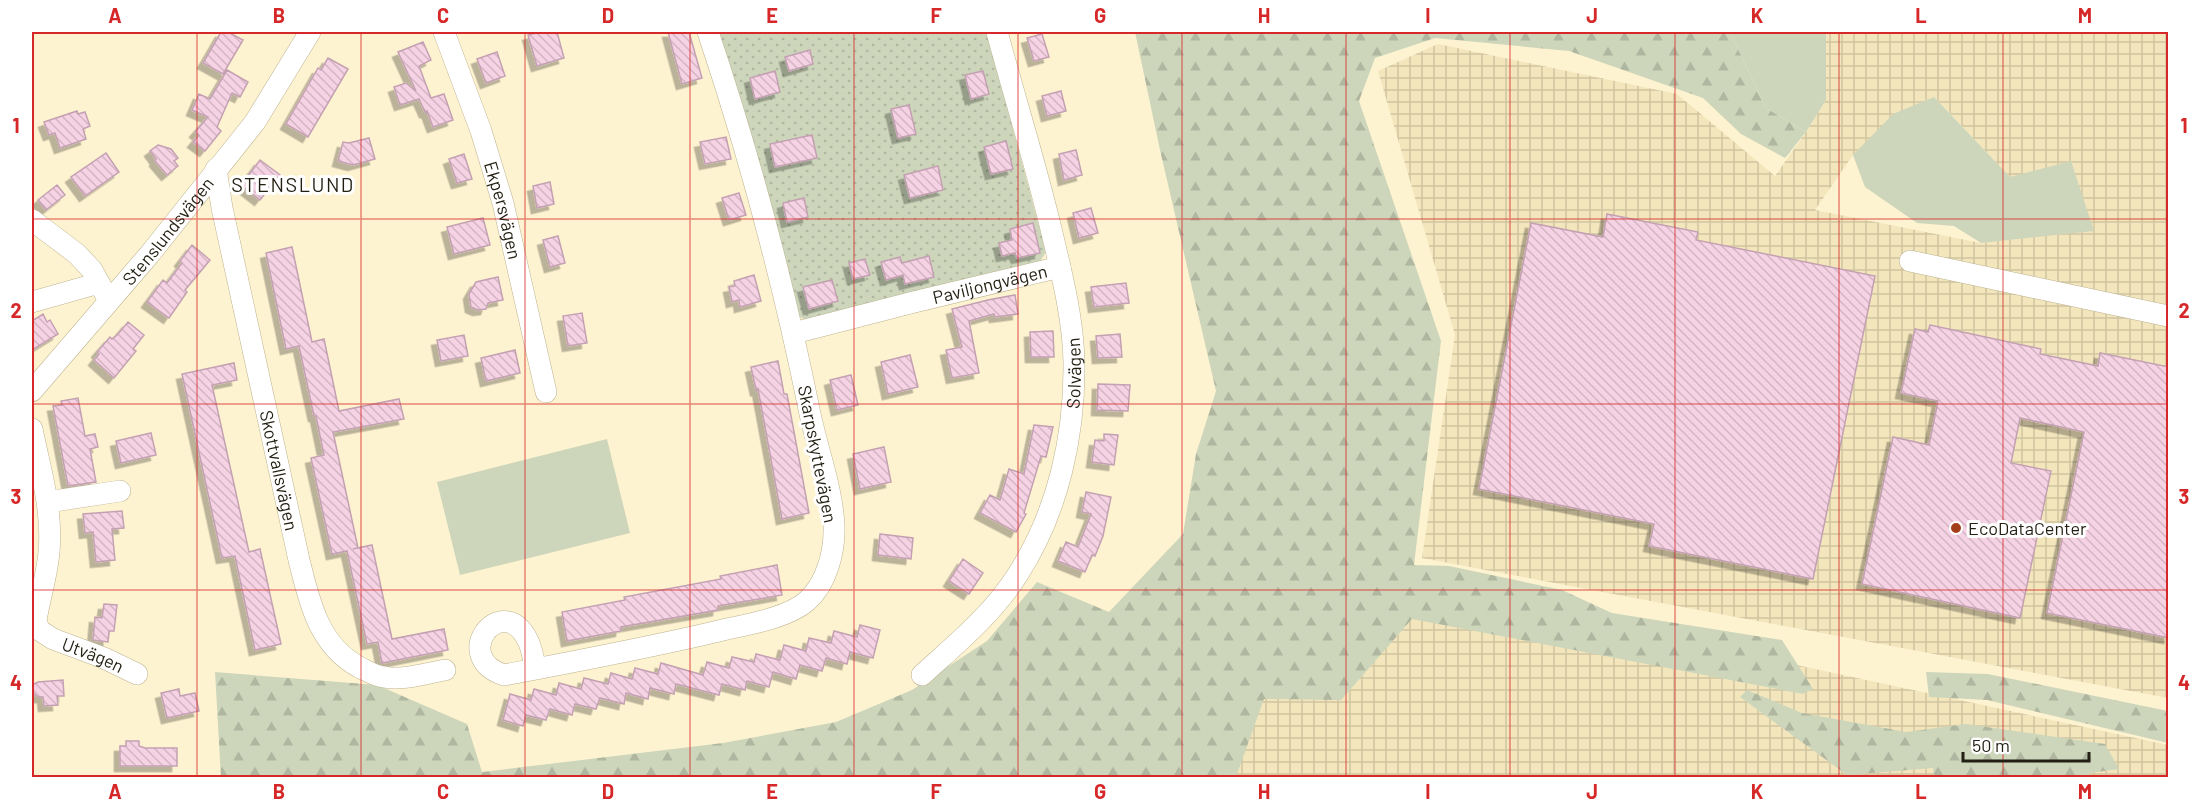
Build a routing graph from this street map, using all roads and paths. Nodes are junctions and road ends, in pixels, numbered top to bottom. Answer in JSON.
{"nodes":[{"id":1,"x":310,"y":32,"type":"edge"},
{"id":2,"x":444,"y":32,"type":"edge"},
{"id":3,"x":708,"y":32,"type":"edge"},
{"id":4,"x":997,"y":32,"type":"edge"},
{"id":5,"x":216,"y":170,"type":"junction"},
{"id":6,"x":32,"y":220,"type":"edge"},
{"id":7,"x":1910,"y":261,"type":"dead end"},
{"id":8,"x":1060,"y":267,"type":"junction"},
{"id":9,"x":104,"y":292,"type":"junction"},
{"id":10,"x":32,"y":302,"type":"edge"},
{"id":11,"x":2169,"y":316,"type":"edge"},
{"id":12,"x":794,"y":333,"type":"junction"},
{"id":13,"x":32,"y":391,"type":"edge"},
{"id":14,"x":546,"y":392,"type":"dead end"},
{"id":15,"x":32,"y":429,"type":"edge"},
{"id":16,"x":120,"y":491,"type":"dead end"},
{"id":17,"x":48,"y":502,"type":"junction"},
{"id":18,"x":536,"y":669,"type":"dead end"},
{"id":19,"x":445,"y":670,"type":"dead end"},
{"id":20,"x":137,"y":675,"type":"dead end"},
{"id":21,"x":922,"y":675,"type":"dead end"}],
"edges":[{"from":1,"to":5,"type":"street","name":"Stenslundsvägen"},
{"from":2,"to":14,"type":"street","name":"Ekpersvägen"},
{"from":3,"to":12,"type":"street","name":"Skarpskyttevägen"},
{"from":4,"to":8,"type":"street","name":"Solvägen"},
{"from":5,"to":9,"type":"street","name":"Stenslundsvägen"},
{"from":5,"to":19,"type":"street","name":"Skottvallsvägen"},
{"from":6,"to":9,"type":"street"},
{"from":7,"to":11,"type":"street"},
{"from":8,"to":12,"type":"street","name":"Paviljongvägen"},
{"from":8,"to":21,"type":"street","name":"Solvägen"},
{"from":9,"to":10,"type":"street"},
{"from":9,"to":13,"type":"street","name":"Stenslundsvägen"},
{"from":12,"to":18,"type":"street","name":"Skarpskyttevägen"},
{"from":15,"to":17,"type":"street","name":"Utvägen"},
{"from":16,"to":17,"type":"street"},
{"from":17,"to":20,"type":"street","name":"Utvägen"}]}
